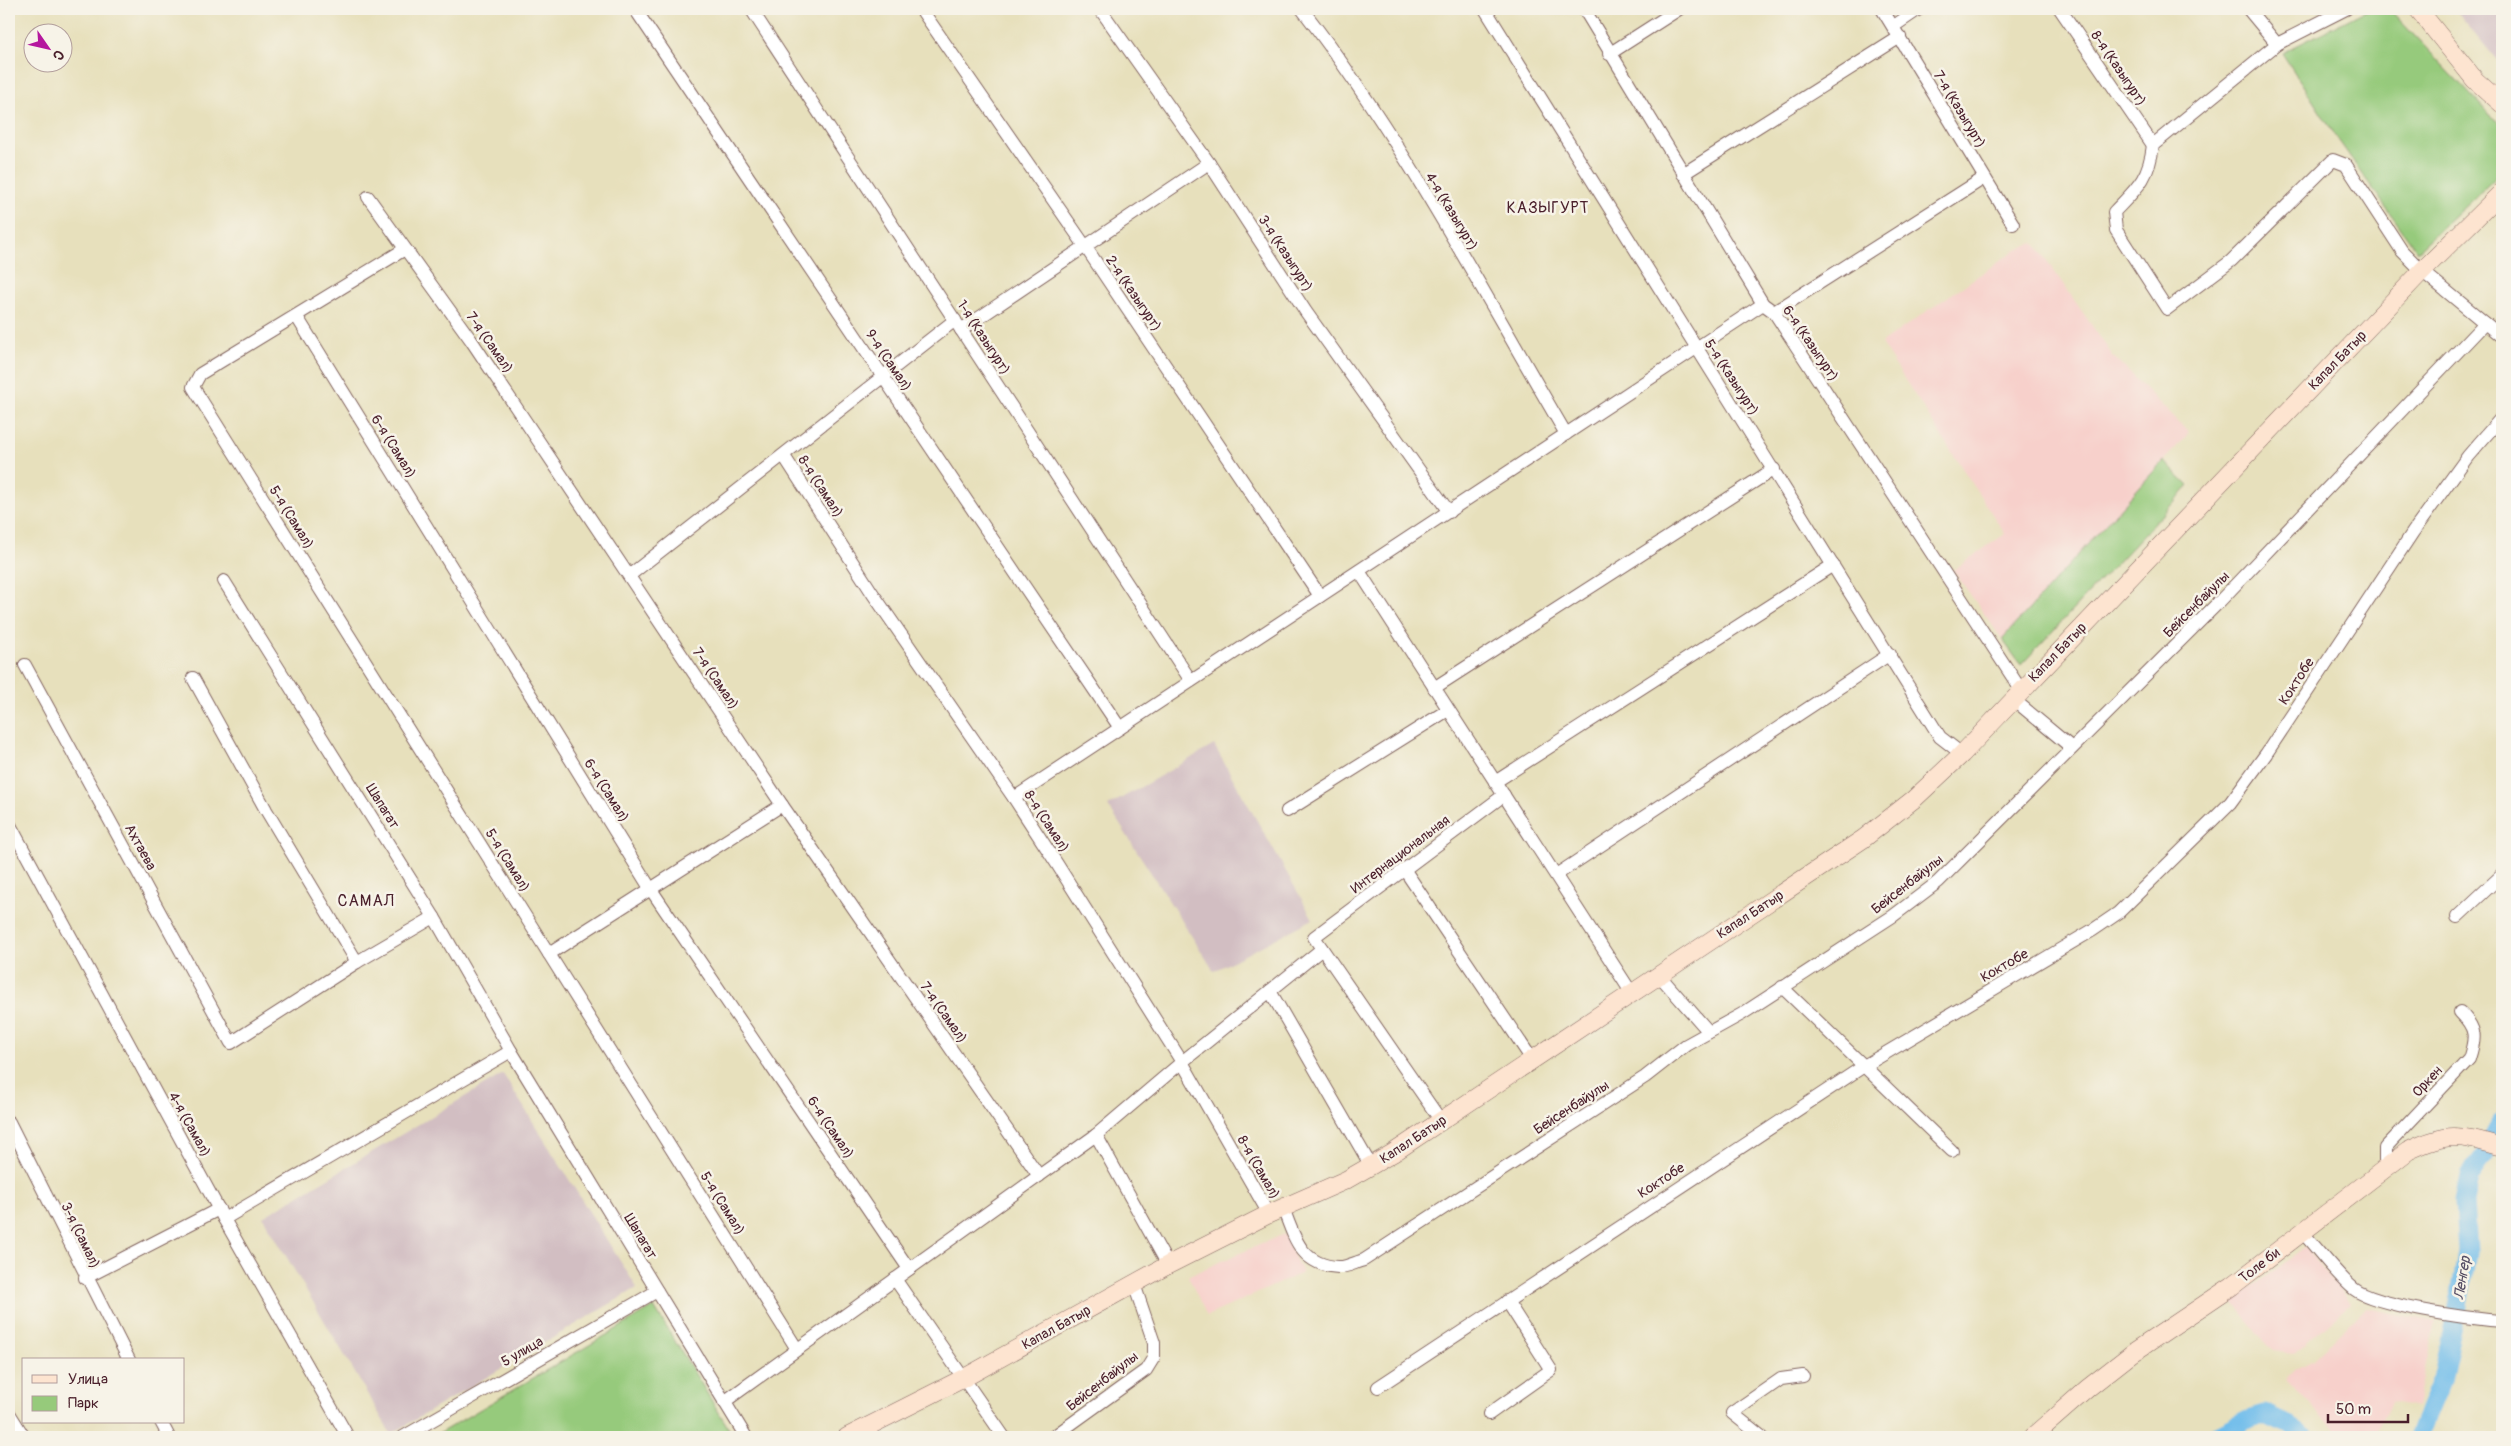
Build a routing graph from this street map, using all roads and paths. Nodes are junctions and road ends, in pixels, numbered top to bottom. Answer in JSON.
{"nodes":[{"id":1,"x":635,"y":9,"type":"edge"},
{"id":2,"x":751,"y":9,"type":"edge"},
{"id":3,"x":921,"y":9,"type":"edge"},
{"id":4,"x":1100,"y":9,"type":"edge"},
{"id":5,"x":1302,"y":9,"type":"edge"},
{"id":6,"x":1485,"y":9,"type":"edge"},
{"id":7,"x":1584,"y":9,"type":"edge"},
{"id":8,"x":1679,"y":9,"type":"edge"},
{"id":9,"x":1882,"y":9,"type":"edge"},
{"id":10,"x":1919,"y":9,"type":"edge"},
{"id":11,"x":2060,"y":9,"type":"edge"},
{"id":12,"x":2248,"y":9,"type":"edge"},
{"id":13,"x":2346,"y":9,"type":"edge"},
{"id":14,"x":2418,"y":9,"type":"edge"},
{"id":15,"x":1897,"y":32,"type":"junction"},
{"id":16,"x":2278,"y":44,"type":"junction"},
{"id":17,"x":1609,"y":54,"type":"junction"},
{"id":18,"x":2502,"y":104,"type":"edge"},
{"id":19,"x":2153,"y":145,"type":"junction"},
{"id":20,"x":1209,"y":163,"type":"junction"},
{"id":21,"x":1683,"y":174,"type":"junction"},
{"id":22,"x":1984,"y":178,"type":"junction"},
{"id":23,"x":2502,"y":192,"type":"edge"},
{"id":24,"x":368,"y":197,"type":"dead end"},
{"id":25,"x":2013,"y":224,"type":"dead end"},
{"id":26,"x":1084,"y":246,"type":"junction"},
{"id":27,"x":405,"y":249,"type":"junction"},
{"id":28,"x":2422,"y":272,"type":"junction"},
{"id":29,"x":1769,"y":308,"type":"junction"},
{"id":30,"x":297,"y":317,"type":"junction"},
{"id":31,"x":2485,"y":323,"type":"junction"},
{"id":32,"x":958,"y":325,"type":"junction"},
{"id":33,"x":2502,"y":337,"type":"edge"},
{"id":34,"x":1696,"y":348,"type":"junction"},
{"id":35,"x":882,"y":377,"type":"junction"},
{"id":36,"x":2502,"y":417,"type":"edge"},
{"id":37,"x":1566,"y":434,"type":"junction"},
{"id":38,"x":784,"y":456,"type":"junction"},
{"id":39,"x":1774,"y":469,"type":"junction"},
{"id":40,"x":1449,"y":512,"type":"junction"},
{"id":41,"x":1832,"y":565,"type":"junction"},
{"id":42,"x":1359,"y":571,"type":"junction"},
{"id":43,"x":630,"y":575,"type":"junction"},
{"id":44,"x":224,"y":581,"type":"dead end"},
{"id":45,"x":1320,"y":596,"type":"junction"},
{"id":46,"x":1890,"y":654,"type":"junction"},
{"id":47,"x":25,"y":665,"type":"dead end"},
{"id":48,"x":193,"y":678,"type":"dead end"},
{"id":49,"x":1191,"y":681,"type":"junction"},
{"id":50,"x":1434,"y":688,"type":"junction"},
{"id":51,"x":2017,"y":695,"type":"junction"},
{"id":52,"x":1448,"y":710,"type":"junction"},
{"id":53,"x":1120,"y":728,"type":"junction"},
{"id":54,"x":2072,"y":748,"type":"junction"},
{"id":55,"x":1962,"y":754,"type":"junction"},
{"id":56,"x":1495,"y":782,"type":"junction"},
{"id":57,"x":1504,"y":795,"type":"junction"},
{"id":58,"x":1014,"y":798,"type":"junction"},
{"id":59,"x":782,"y":805,"type":"junction"},
{"id":60,"x":1287,"y":811,"type":"dead end"},
{"id":61,"x":9,"y":823,"type":"edge"},
{"id":62,"x":1404,"y":869,"type":"junction"},
{"id":63,"x":1556,"y":875,"type":"junction"},
{"id":64,"x":2502,"y":875,"type":"edge"},
{"id":65,"x":650,"y":888,"type":"junction"},
{"id":66,"x":434,"y":917,"type":"junction"},
{"id":67,"x":2457,"y":917,"type":"dead end"},
{"id":68,"x":1322,"y":949,"type":"junction"},
{"id":69,"x":549,"y":954,"type":"junction"},
{"id":70,"x":357,"y":962,"type":"junction"},
{"id":71,"x":1658,"y":974,"type":"junction"},
{"id":72,"x":1782,"y":987,"type":"junction"},
{"id":73,"x":1270,"y":991,"type":"junction"},
{"id":74,"x":1631,"y":992,"type":"junction"},
{"id":75,"x":2460,"y":1012,"type":"dead end"},
{"id":76,"x":1709,"y":1032,"type":"junction"},
{"id":77,"x":511,"y":1051,"type":"junction"},
{"id":78,"x":1532,"y":1061,"type":"junction"},
{"id":79,"x":1182,"y":1062,"type":"junction"},
{"id":80,"x":1864,"y":1066,"type":"junction"},
{"id":81,"x":1441,"y":1121,"type":"junction"},
{"id":82,"x":9,"y":1122,"type":"edge"},
{"id":83,"x":1096,"y":1135,"type":"junction"},
{"id":84,"x":2502,"y":1147,"type":"edge"},
{"id":85,"x":1952,"y":1151,"type":"dead end"},
{"id":86,"x":1371,"y":1166,"type":"junction"},
{"id":87,"x":2385,"y":1168,"type":"junction"},
{"id":88,"x":1039,"y":1176,"type":"junction"},
{"id":89,"x":1276,"y":1211,"type":"junction"},
{"id":90,"x":221,"y":1214,"type":"junction"},
{"id":91,"x":2302,"y":1232,"type":"junction"},
{"id":92,"x":1168,"y":1264,"type":"junction"},
{"id":93,"x":910,"y":1269,"type":"junction"},
{"id":94,"x":85,"y":1278,"type":"junction"},
{"id":95,"x":896,"y":1279,"type":"junction"},
{"id":96,"x":1134,"y":1284,"type":"junction"},
{"id":97,"x":657,"y":1291,"type":"junction"},
{"id":98,"x":1507,"y":1300,"type":"junction"},
{"id":99,"x":2502,"y":1321,"type":"edge"},
{"id":100,"x":797,"y":1349,"type":"junction"},
{"id":101,"x":127,"y":1358,"type":"edge"},
{"id":102,"x":1803,"y":1376,"type":"dead end"},
{"id":103,"x":964,"y":1378,"type":"junction"},
{"id":104,"x":1378,"y":1386,"type":"dead end"},
{"id":105,"x":724,"y":1402,"type":"junction"},
{"id":106,"x":9,"y":1413,"type":"edge"},
{"id":107,"x":1489,"y":1414,"type":"dead end"},
{"id":108,"x":162,"y":1424,"type":"edge"},
{"id":109,"x":24,"y":1437,"type":"edge"},
{"id":110,"x":169,"y":1437,"type":"edge"},
{"id":111,"x":348,"y":1437,"type":"edge"},
{"id":112,"x":403,"y":1437,"type":"edge"},
{"id":113,"x":746,"y":1437,"type":"edge"},
{"id":114,"x":847,"y":1437,"type":"edge"},
{"id":115,"x":1004,"y":1437,"type":"edge"},
{"id":116,"x":1053,"y":1437,"type":"edge"},
{"id":117,"x":1762,"y":1437,"type":"edge"},
{"id":118,"x":2032,"y":1437,"type":"edge"}],
"edges":[{"from":1,"to":35,"type":"street","name":"9-я (Самал)"},
{"from":2,"to":32,"type":"street","name":"1-я (Казыгурт)"},
{"from":3,"to":26,"type":"street","name":"2-я (Казыгурт)"},
{"from":4,"to":20,"type":"street","name":"3-я (Казыгурт)"},
{"from":5,"to":37,"type":"street","name":"4-я (Казыгурт)"},
{"from":6,"to":34,"type":"street","name":"5-я (Казыгурт)"},
{"from":7,"to":17,"type":"street","name":"6-я (Казыгурт)"},
{"from":8,"to":17,"type":"street"},
{"from":9,"to":15,"type":"street","name":"7-я (Казыгурт)"},
{"from":10,"to":15,"type":"street"},
{"from":11,"to":19,"type":"street","name":"8-я (Казыгурт)"},
{"from":12,"to":16,"type":"street"},
{"from":13,"to":16,"type":"street"},
{"from":14,"to":18,"type":"main road"},
{"from":15,"to":21,"type":"street"},
{"from":15,"to":22,"type":"street","name":"7-я (Казыгурт)"},
{"from":16,"to":19,"type":"street"},
{"from":17,"to":21,"type":"street","name":"6-я (Казыгурт)"},
{"from":19,"to":28,"type":"street"},
{"from":20,"to":26,"type":"street"},
{"from":20,"to":40,"type":"street","name":"3-я (Казыгурт)"},
{"from":21,"to":29,"type":"street","name":"6-я (Казыгурт)"},
{"from":22,"to":25,"type":"street","name":"7-я (Казыгурт)"},
{"from":22,"to":29,"type":"street"},
{"from":23,"to":28,"type":"main road","name":"Капал Батыр"},
{"from":24,"to":27,"type":"street","name":"7-я (Самал)"},
{"from":26,"to":32,"type":"street"},
{"from":26,"to":45,"type":"street","name":"2-я (Казыгурт)"},
{"from":27,"to":30,"type":"street"},
{"from":27,"to":43,"type":"street","name":"7-я (Самал)"},
{"from":28,"to":31,"type":"street"},
{"from":28,"to":51,"type":"main road","name":"Капал Батыр"},
{"from":29,"to":34,"type":"street"},
{"from":29,"to":51,"type":"street","name":"6-я (Казыгурт)"},
{"from":30,"to":65,"type":"street","name":"6-я (Самал)"},
{"from":30,"to":69,"type":"street","name":"5-я (Самал)"},
{"from":31,"to":33,"type":"street"},
{"from":31,"to":54,"type":"street","name":"Бейсенбайулы"},
{"from":32,"to":35,"type":"street"},
{"from":32,"to":49,"type":"street","name":"1-я (Казыгурт)"},
{"from":34,"to":37,"type":"street"},
{"from":34,"to":39,"type":"street","name":"5-я (Казыгурт)"},
{"from":35,"to":38,"type":"street"},
{"from":35,"to":53,"type":"street","name":"9-я (Самал)"},
{"from":36,"to":80,"type":"street","name":"Коктобе"},
{"from":37,"to":40,"type":"street"},
{"from":38,"to":43,"type":"street"},
{"from":38,"to":58,"type":"street","name":"8-я (Самал)"},
{"from":39,"to":41,"type":"street","name":"5-я (Казыгурт)"},
{"from":39,"to":50,"type":"street"},
{"from":40,"to":42,"type":"street"},
{"from":41,"to":46,"type":"street","name":"5-я (Казыгурт)"},
{"from":41,"to":56,"type":"street"},
{"from":42,"to":45,"type":"street"},
{"from":42,"to":50,"type":"street"},
{"from":43,"to":59,"type":"street","name":"7-я (Самал)"},
{"from":44,"to":66,"type":"street","name":"Шапагат"},
{"from":45,"to":49,"type":"street"},
{"from":46,"to":55,"type":"street","name":"5-я (Казыгурт)"},
{"from":46,"to":63,"type":"street"},
{"from":47,"to":70,"type":"street","name":"Ахтаева"},
{"from":48,"to":70,"type":"street"},
{"from":49,"to":53,"type":"street"},
{"from":50,"to":52,"type":"street"},
{"from":51,"to":54,"type":"street","name":"6-я (Казыгурт)"},
{"from":51,"to":55,"type":"main road","name":"Капал Батыр"},
{"from":52,"to":56,"type":"street"},
{"from":52,"to":60,"type":"street"},
{"from":53,"to":58,"type":"street"},
{"from":54,"to":72,"type":"street","name":"Бейсенбайулы"},
{"from":55,"to":71,"type":"main road","name":"Капал Батыр"},
{"from":56,"to":57,"type":"street"},
{"from":57,"to":62,"type":"street","name":"Интернациональная"},
{"from":57,"to":63,"type":"street"},
{"from":58,"to":79,"type":"street","name":"8-я (Самал)"},
{"from":59,"to":65,"type":"street"},
{"from":59,"to":88,"type":"street","name":"7-я (Самал)"},
{"from":61,"to":90,"type":"street","name":"4-я (Самал)"},
{"from":62,"to":68,"type":"street","name":"Интернациональная"},
{"from":62,"to":78,"type":"street"},
{"from":63,"to":74,"type":"street"},
{"from":64,"to":67,"type":"street"},
{"from":65,"to":69,"type":"street"},
{"from":65,"to":93,"type":"street","name":"6-я (Самал)"},
{"from":66,"to":70,"type":"street"},
{"from":66,"to":77,"type":"street","name":"Шапагат"},
{"from":68,"to":73,"type":"street"},
{"from":68,"to":81,"type":"street"},
{"from":69,"to":100,"type":"street","name":"5-я (Самал)"},
{"from":71,"to":74,"type":"main road","name":"Капал Батыр"},
{"from":71,"to":76,"type":"street"},
{"from":72,"to":76,"type":"street","name":"Бейсенбайулы"},
{"from":72,"to":80,"type":"street"},
{"from":73,"to":79,"type":"street"},
{"from":73,"to":86,"type":"street"},
{"from":74,"to":78,"type":"main road","name":"Капал Батыр"},
{"from":75,"to":87,"type":"street","name":"Оркен"},
{"from":76,"to":89,"type":"street","name":"Бейсенбайулы"},
{"from":77,"to":90,"type":"street"},
{"from":77,"to":97,"type":"street","name":"Шапагат"},
{"from":78,"to":81,"type":"main road","name":"Капал Батыр"},
{"from":79,"to":83,"type":"street"},
{"from":79,"to":89,"type":"street","name":"8-я (Самал)"},
{"from":80,"to":85,"type":"street"},
{"from":80,"to":98,"type":"street","name":"Коктобе"},
{"from":81,"to":86,"type":"main road","name":"Капал Батыр"},
{"from":82,"to":94,"type":"street","name":"3-я (Самал)"},
{"from":83,"to":88,"type":"street"},
{"from":83,"to":92,"type":"street"},
{"from":84,"to":87,"type":"main road","name":"Толе би"},
{"from":86,"to":89,"type":"main road","name":"Капал Батыр"},
{"from":87,"to":91,"type":"main road","name":"Толе би"},
{"from":88,"to":93,"type":"street"},
{"from":89,"to":92,"type":"main road","name":"Капал Батыр"},
{"from":90,"to":94,"type":"street"},
{"from":90,"to":111,"type":"street","name":"4-я (Самал)"},
{"from":91,"to":99,"type":"street"},
{"from":91,"to":118,"type":"main road","name":"Толе би"},
{"from":92,"to":96,"type":"main road","name":"Капал Батыр"},
{"from":93,"to":95,"type":"street"},
{"from":94,"to":101,"type":"street","name":"3-я (Самал)"},
{"from":95,"to":100,"type":"street"},
{"from":95,"to":103,"type":"street"},
{"from":96,"to":103,"type":"main road","name":"Капал Батыр"},
{"from":96,"to":116,"type":"street","name":"Бейсенбайулы"},
{"from":97,"to":105,"type":"street","name":"Шапагат"},
{"from":97,"to":112,"type":"street","name":"5 улица"},
{"from":98,"to":104,"type":"street","name":"Коктобе"},
{"from":98,"to":107,"type":"street"},
{"from":100,"to":105,"type":"street"},
{"from":102,"to":117,"type":"street"},
{"from":103,"to":114,"type":"main road","name":"Капал Батыр"},
{"from":103,"to":115,"type":"street"},
{"from":105,"to":113,"type":"street","name":"Шапагат"},
{"from":106,"to":109,"type":"street"},
{"from":108,"to":110,"type":"street"}]}
